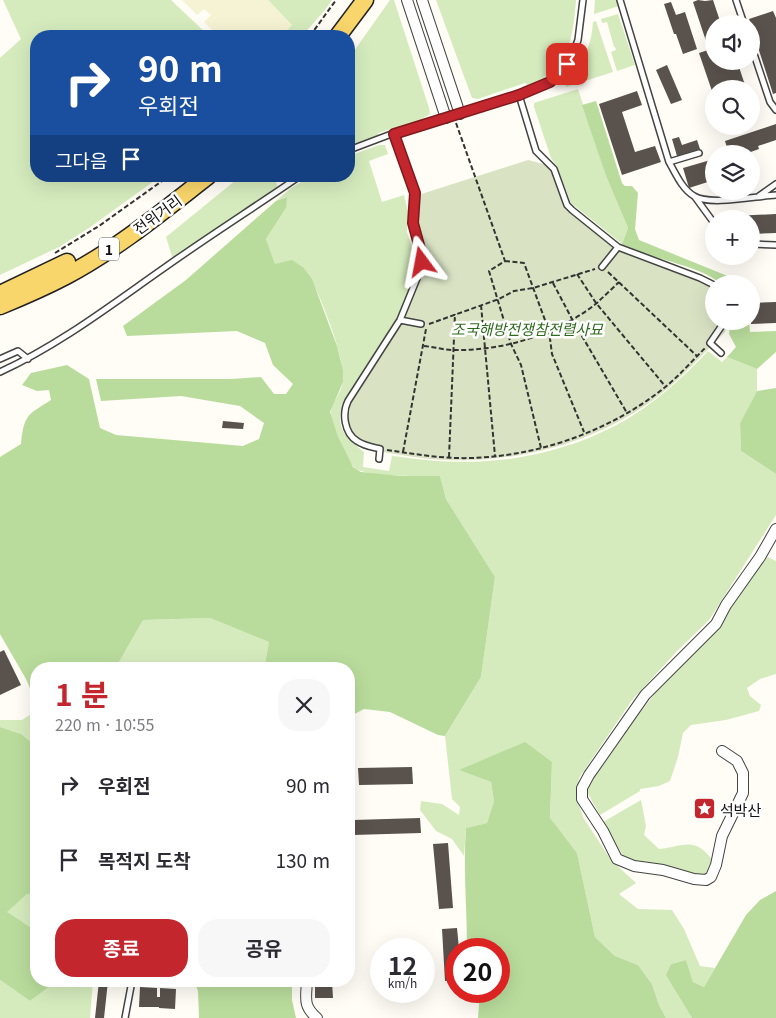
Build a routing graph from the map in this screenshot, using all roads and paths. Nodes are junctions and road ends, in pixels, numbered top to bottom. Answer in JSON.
{"nodes":[{"id":1,"x":336,"y":0,"type":"edge"},
{"id":2,"x":351,"y":0,"type":"edge"},
{"id":3,"x":365,"y":0,"type":"edge"},
{"id":4,"x":407,"y":0,"type":"edge"},
{"id":5,"x":422,"y":0,"type":"edge"},
{"id":6,"x":583,"y":0,"type":"edge"},
{"id":7,"x":620,"y":0,"type":"edge"},
{"id":8,"x":736,"y":0,"type":"edge"},
{"id":9,"x":741,"y":15,"type":"edge"},
{"id":10,"x":314,"y":30,"type":"edge"},
{"id":11,"x":329,"y":30,"type":"edge"},
{"id":12,"x":342,"y":30,"type":"edge"},
{"id":13,"x":759,"y":70,"type":"edge"},
{"id":14,"x":519,"y":95,"type":"junction"},
{"id":15,"x":776,"y":110,"type":"edge"},
{"id":16,"x":453,"y":116,"type":"junction"},
{"id":17,"x":394,"y":134,"type":"junction"},
{"id":18,"x":355,"y":148,"type":"edge"},
{"id":19,"x":699,"y":153,"type":"dead end"},
{"id":20,"x":669,"y":162,"type":"junction"},
{"id":21,"x":161,"y":182,"type":"edge"},
{"id":22,"x":182,"y":182,"type":"edge"},
{"id":23,"x":200,"y":182,"type":"edge"},
{"id":24,"x":291,"y":182,"type":"edge"},
{"id":25,"x":776,"y":184,"type":"edge"},
{"id":26,"x":760,"y":195,"type":"edge"},
{"id":27,"x":776,"y":195,"type":"edge"},
{"id":28,"x":695,"y":196,"type":"junction"},
{"id":29,"x":760,"y":196,"type":"edge"},
{"id":30,"x":705,"y":199,"type":"edge"},
{"id":31,"x":709,"y":200,"type":"edge"},
{"id":32,"x":721,"y":200,"type":"edge"},
{"id":33,"x":705,"y":210,"type":"edge"},
{"id":34,"x":760,"y":244,"type":"edge"},
{"id":35,"x":776,"y":245,"type":"edge"},
{"id":36,"x":618,"y":248,"type":"junction"},
{"id":37,"x":51,"y":254,"type":"dead end"},
{"id":38,"x":505,"y":261,"type":"junction"},
{"id":39,"x":602,"y":267,"type":"junction"},
{"id":40,"x":577,"y":274,"type":"junction"},
{"id":41,"x":705,"y":280,"type":"edge"},
{"id":42,"x":552,"y":282,"type":"junction"},
{"id":43,"x":619,"y":282,"type":"junction"},
{"id":44,"x":533,"y":288,"type":"junction"},
{"id":45,"x":0,"y":294,"type":"edge"},
{"id":46,"x":498,"y":299,"type":"junction"},
{"id":47,"x":596,"y":303,"type":"junction"},
{"id":48,"x":481,"y":305,"type":"junction"},
{"id":49,"x":0,"y":306,"type":"edge"},
{"id":50,"x":455,"y":314,"type":"junction"},
{"id":51,"x":572,"y":319,"type":"junction"},
{"id":52,"x":400,"y":320,"type":"junction"},
{"id":53,"x":421,"y":324,"type":"dead end"},
{"id":54,"x":719,"y":330,"type":"edge"},
{"id":55,"x":549,"y":331,"type":"junction"},
{"id":56,"x":710,"y":343,"type":"junction"},
{"id":57,"x":511,"y":344,"type":"junction"},
{"id":58,"x":424,"y":346,"type":"junction"},
{"id":59,"x":484,"y":348,"type":"junction"},
{"id":60,"x":453,"y":350,"type":"junction"},
{"id":61,"x":720,"y":353,"type":"dead end"},
{"id":62,"x":697,"y":356,"type":"junction"},
{"id":63,"x":0,"y":359,"type":"edge"},
{"id":64,"x":28,"y":359,"type":"junction"},
{"id":65,"x":0,"y":372,"type":"edge"},
{"id":66,"x":666,"y":387,"type":"junction"},
{"id":67,"x":626,"y":413,"type":"junction"},
{"id":68,"x":585,"y":433,"type":"junction"},
{"id":69,"x":380,"y":448,"type":"junction"},
{"id":70,"x":542,"y":448,"type":"junction"},
{"id":71,"x":403,"y":452,"type":"junction"},
{"id":72,"x":495,"y":456,"type":"junction"},
{"id":73,"x":449,"y":458,"type":"junction"},
{"id":74,"x":378,"y":459,"type":"dead end"},
{"id":75,"x":776,"y":528,"type":"edge"},
{"id":76,"x":722,"y":751,"type":"dead end"},
{"id":77,"x":131,"y":987,"type":"edge"},
{"id":78,"x":307,"y":987,"type":"edge"},
{"id":79,"x":125,"y":1018,"type":"edge"},
{"id":80,"x":318,"y":1018,"type":"edge"}],
"edges":[{"from":1,"to":10,"type":"path"},
{"from":2,"to":11,"type":"main road"},
{"from":3,"to":12,"type":"main road"},
{"from":4,"to":16,"type":"street"},
{"from":5,"to":16,"type":"street"},
{"from":6,"to":14,"type":"lane"},
{"from":7,"to":20,"type":"lane"},
{"from":8,"to":9,"type":"lane"},
{"from":13,"to":15,"type":"lane"},
{"from":14,"to":16,"type":"lane"},
{"from":14,"to":36,"type":"lane"},
{"from":16,"to":17,"type":"lane"},
{"from":16,"to":38,"type":"path"},
{"from":17,"to":18,"type":"lane"},
{"from":17,"to":52,"type":"lane"},
{"from":19,"to":20,"type":"lane"},
{"from":20,"to":28,"type":"lane"},
{"from":21,"to":37,"type":"path"},
{"from":22,"to":45,"type":"main road","name":"전위거리","number":"1"},
{"from":23,"to":49,"type":"main road","name":"전위거리","number":"1"},
{"from":24,"to":64,"type":"lane"},
{"from":25,"to":26,"type":"lane"},
{"from":27,"to":29,"type":"lane"},
{"from":28,"to":30,"type":"lane"},
{"from":28,"to":33,"type":"lane"},
{"from":31,"to":32,"type":"lane"},
{"from":34,"to":35,"type":"lane"},
{"from":36,"to":39,"type":"lane"},
{"from":36,"to":41,"type":"lane"},
{"from":38,"to":44,"type":"path"},
{"from":38,"to":46,"type":"path"},
{"from":39,"to":40,"type":"path"},
{"from":39,"to":43,"type":"path"},
{"from":40,"to":42,"type":"path"},
{"from":40,"to":47,"type":"path"},
{"from":42,"to":44,"type":"path"},
{"from":42,"to":51,"type":"path"},
{"from":43,"to":47,"type":"path"},
{"from":43,"to":62,"type":"path"},
{"from":44,"to":46,"type":"path"},
{"from":44,"to":55,"type":"path"},
{"from":46,"to":48,"type":"path"},
{"from":46,"to":57,"type":"path"},
{"from":47,"to":51,"type":"path"},
{"from":47,"to":66,"type":"path"},
{"from":48,"to":50,"type":"path"},
{"from":48,"to":59,"type":"path"},
{"from":50,"to":58,"type":"path"},
{"from":50,"to":60,"type":"path"},
{"from":51,"to":55,"type":"path"},
{"from":51,"to":67,"type":"path"},
{"from":52,"to":53,"type":"lane"},
{"from":52,"to":69,"type":"lane"},
{"from":54,"to":56,"type":"lane"},
{"from":55,"to":57,"type":"path"},
{"from":55,"to":68,"type":"path"},
{"from":56,"to":61,"type":"lane"},
{"from":56,"to":62,"type":"path"},
{"from":57,"to":59,"type":"path"},
{"from":57,"to":70,"type":"path"},
{"from":58,"to":60,"type":"path"},
{"from":58,"to":71,"type":"path"},
{"from":59,"to":60,"type":"path"},
{"from":59,"to":72,"type":"path"},
{"from":60,"to":73,"type":"path"},
{"from":62,"to":66,"type":"path"},
{"from":63,"to":64,"type":"lane"},
{"from":64,"to":65,"type":"lane"},
{"from":66,"to":67,"type":"path"},
{"from":67,"to":68,"type":"path"},
{"from":68,"to":70,"type":"path"},
{"from":69,"to":71,"type":"path"},
{"from":69,"to":74,"type":"lane"},
{"from":70,"to":72,"type":"path"},
{"from":71,"to":73,"type":"path"},
{"from":72,"to":73,"type":"path"},
{"from":75,"to":76,"type":"street"},
{"from":77,"to":79,"type":"lane"},
{"from":78,"to":80,"type":"street"}]}
